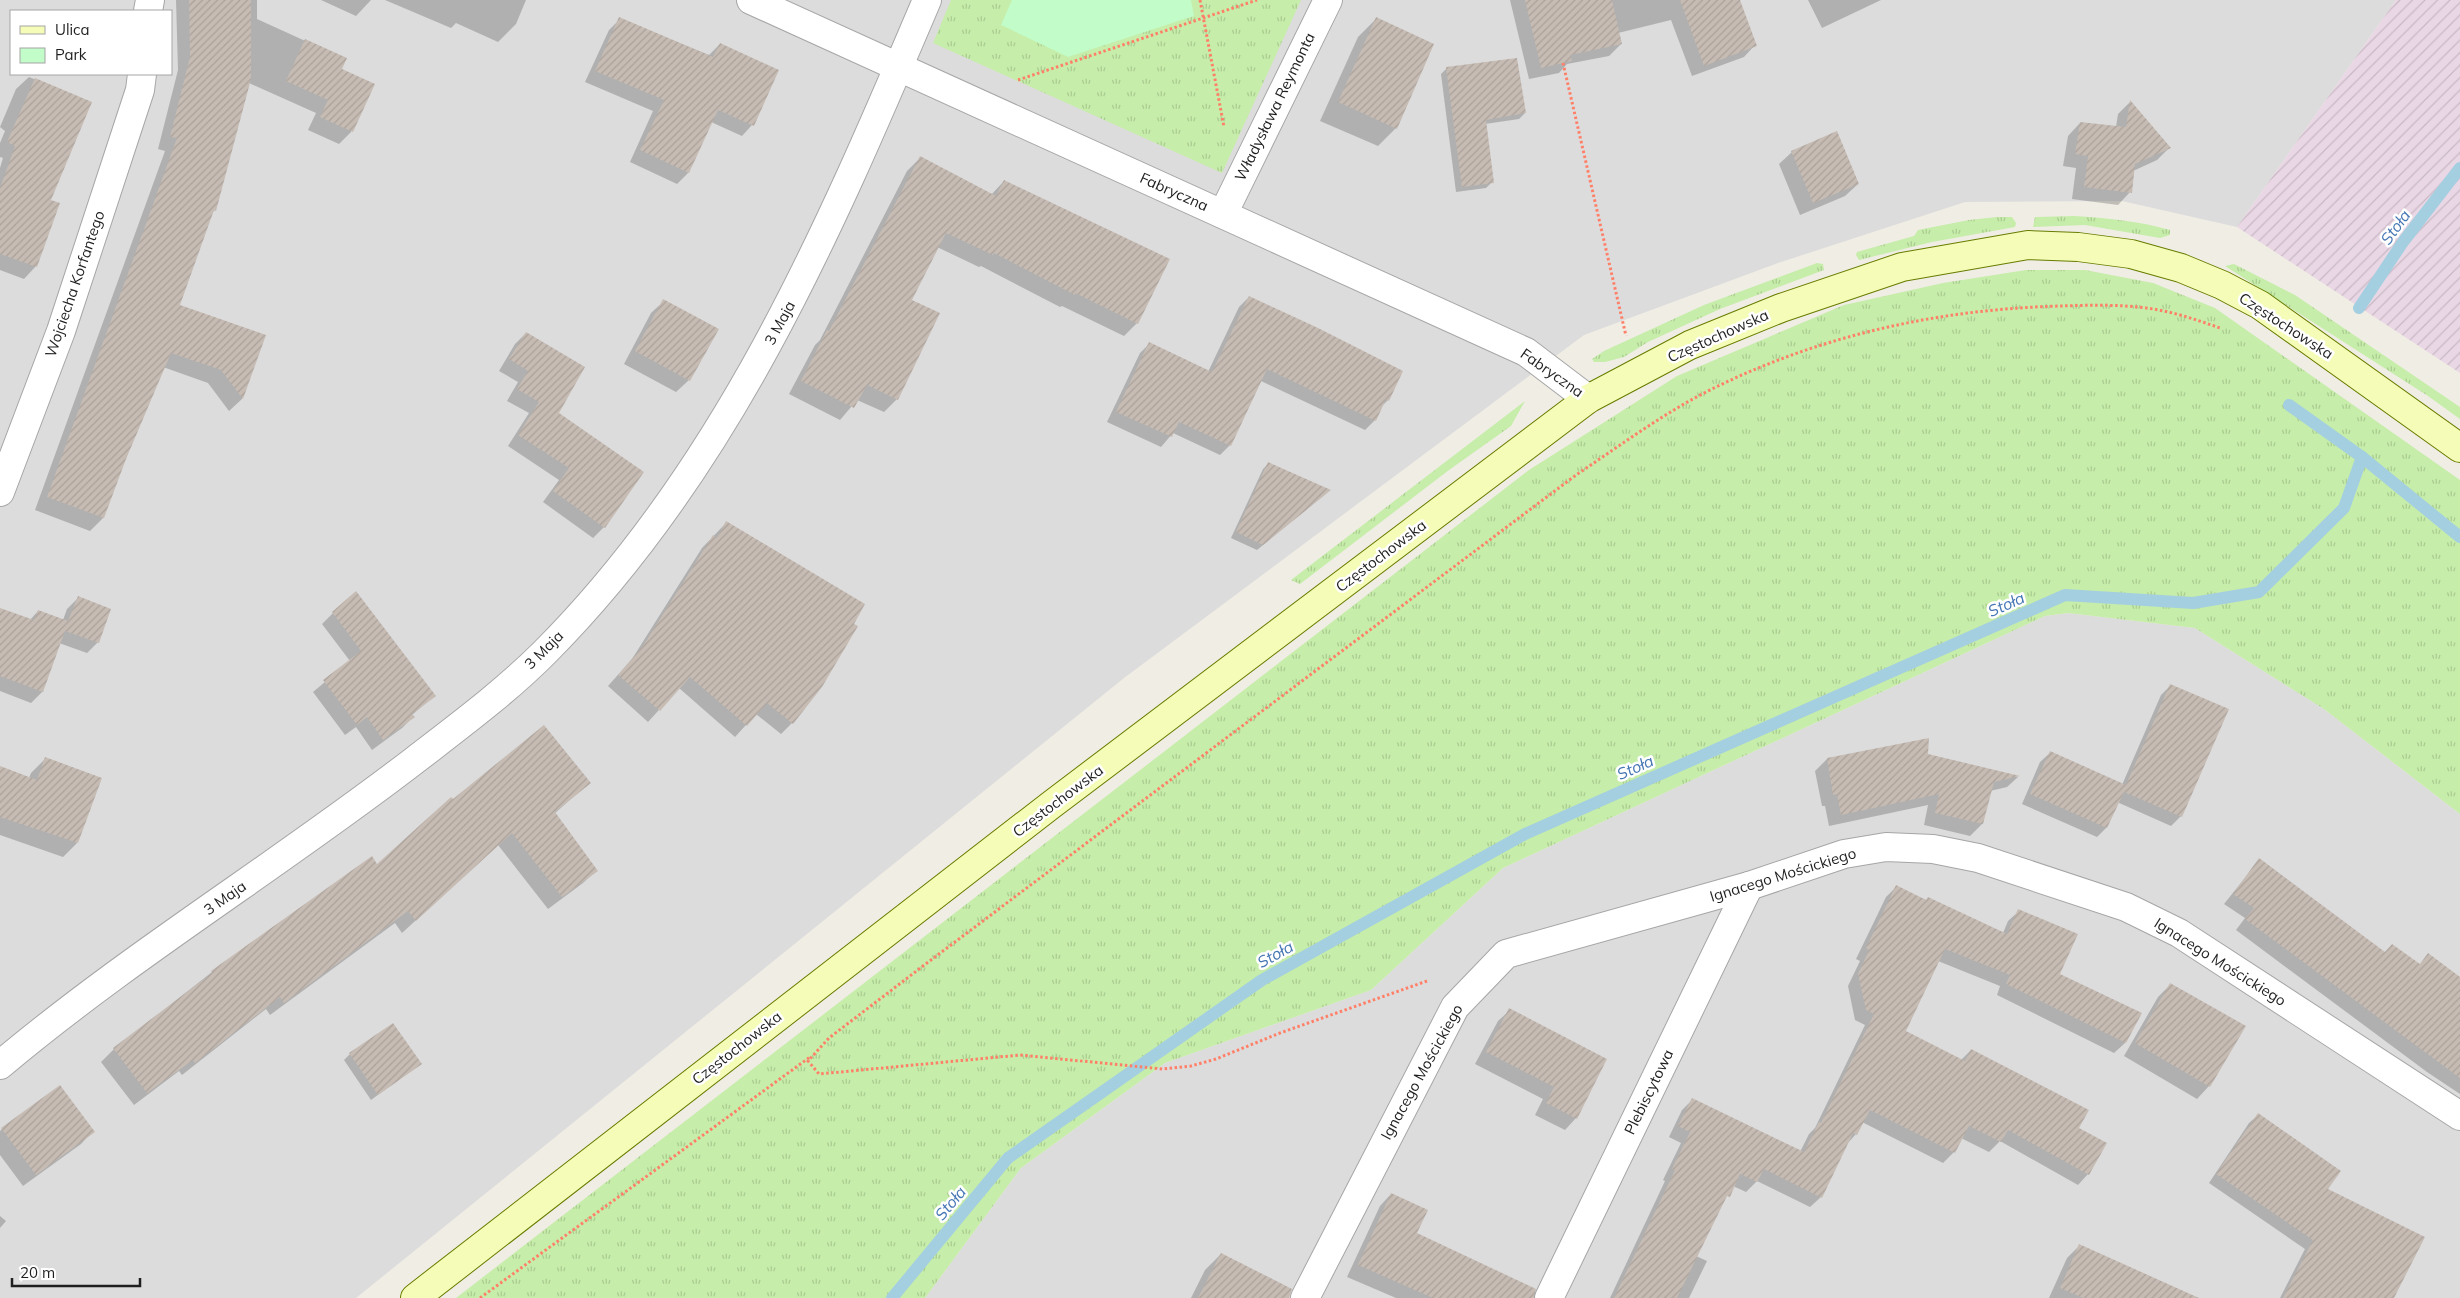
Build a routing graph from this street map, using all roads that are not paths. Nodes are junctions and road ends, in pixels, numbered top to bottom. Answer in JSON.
{"nodes":[{"id":1,"x":751,"y":0,"type":"edge"},
{"id":2,"x":927,"y":0,"type":"edge"},
{"id":3,"x":1328,"y":0,"type":"edge"},
{"id":4,"x":898,"y":68,"type":"junction"},
{"id":5,"x":142,"y":75,"type":"edge"},
{"id":6,"x":1222,"y":214,"type":"junction"},
{"id":7,"x":1588,"y":399,"type":"junction"},
{"id":8,"x":2460,"y":448,"type":"edge"},
{"id":9,"x":0,"y":492,"type":"edge"},
{"id":10,"x":1749,"y":886,"type":"junction"},
{"id":11,"x":0,"y":1065,"type":"edge"},
{"id":12,"x":2460,"y":1116,"type":"edge"},
{"id":13,"x":415,"y":1298,"type":"edge"},
{"id":14,"x":1305,"y":1298,"type":"edge"},
{"id":15,"x":1549,"y":1298,"type":"edge"}],
"edges":[{"from":1,"to":4,"type":"street","name":"Fabryczna"},
{"from":2,"to":4,"type":"street","name":"3 Maja"},
{"from":3,"to":6,"type":"street","name":"Władysława Reymonta"},
{"from":4,"to":6,"type":"street","name":"Fabryczna"},
{"from":4,"to":11,"type":"street","name":"3 Maja"},
{"from":5,"to":9,"type":"street","name":"Wojciecha Korfantego"},
{"from":6,"to":7,"type":"street","name":"Fabryczna"},
{"from":7,"to":8,"type":"street","name":"Częstochowska"},
{"from":7,"to":13,"type":"street","name":"Częstochowska"},
{"from":10,"to":12,"type":"street","name":"Ignacego Mościckiego"},
{"from":10,"to":14,"type":"street","name":"Ignacego Mościckiego"},
{"from":10,"to":15,"type":"street","name":"Plebiscytowa"}]}
